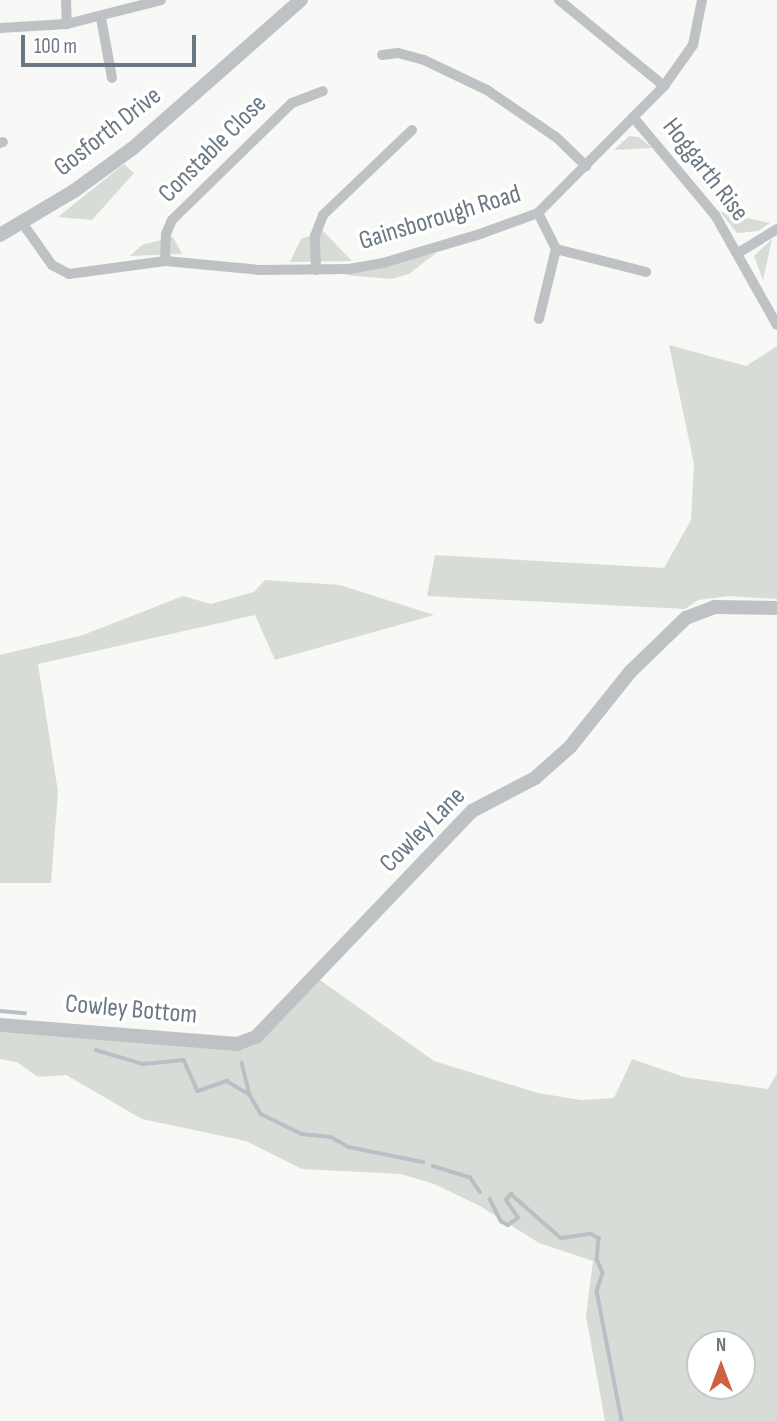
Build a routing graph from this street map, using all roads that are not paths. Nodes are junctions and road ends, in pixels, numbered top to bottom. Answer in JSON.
{"nodes":[{"id":1,"x":66,"y":0,"type":"edge"},
{"id":2,"x":161,"y":0,"type":"edge"},
{"id":3,"x":302,"y":0,"type":"edge"},
{"id":4,"x":559,"y":0,"type":"edge"},
{"id":5,"x":702,"y":0,"type":"edge"},
{"id":6,"x":101,"y":18,"type":"junction"},
{"id":7,"x":67,"y":24,"type":"junction"},
{"id":8,"x":0,"y":28,"type":"edge"},
{"id":9,"x":382,"y":55,"type":"dead end"},
{"id":10,"x":112,"y":78,"type":"dead end"},
{"id":11,"x":664,"y":86,"type":"junction"},
{"id":12,"x":323,"y":91,"type":"dead end"},
{"id":13,"x":634,"y":117,"type":"junction"},
{"id":14,"x":412,"y":130,"type":"dead end"},
{"id":15,"x":586,"y":166,"type":"junction"},
{"id":16,"x":538,"y":213,"type":"junction"},
{"id":17,"x":23,"y":224,"type":"junction"},
{"id":18,"x":777,"y":229,"type":"edge"},
{"id":19,"x":0,"y":235,"type":"edge"},
{"id":20,"x":556,"y":249,"type":"junction"},
{"id":21,"x":738,"y":253,"type":"junction"},
{"id":22,"x":165,"y":261,"type":"junction"},
{"id":23,"x":316,"y":270,"type":"junction"},
{"id":24,"x":646,"y":272,"type":"dead end"},
{"id":25,"x":539,"y":319,"type":"dead end"},
{"id":26,"x":777,"y":325,"type":"edge"},
{"id":27,"x":777,"y":608,"type":"edge"},
{"id":28,"x":0,"y":1025,"type":"edge"},
{"id":29,"x":256,"y":1037,"type":"joint"}],
"edges":[{"from":1,"to":7,"type":"street"},
{"from":2,"to":6,"type":"street"},
{"from":3,"to":17,"type":"street","name":"Gosforth Drive"},
{"from":4,"to":11,"type":"street"},
{"from":5,"to":11,"type":"street","name":"Gainsborough Road"},
{"from":6,"to":7,"type":"street"},
{"from":6,"to":10,"type":"street"},
{"from":7,"to":8,"type":"street"},
{"from":9,"to":15,"type":"street"},
{"from":11,"to":13,"type":"street","name":"Gainsborough Road"},
{"from":12,"to":22,"type":"street","name":"Constable Close"},
{"from":13,"to":15,"type":"street","name":"Gainsborough Road"},
{"from":13,"to":21,"type":"street","name":"Hoggarth Rise"},
{"from":14,"to":23,"type":"street"},
{"from":15,"to":16,"type":"street","name":"Gainsborough Road"},
{"from":16,"to":20,"type":"street"},
{"from":16,"to":23,"type":"street","name":"Gainsborough Road"},
{"from":17,"to":19,"type":"street","name":"Gosforth Drive"},
{"from":17,"to":22,"type":"street","name":"Gainsborough Road"},
{"from":18,"to":21,"type":"street"},
{"from":20,"to":24,"type":"street"},
{"from":20,"to":25,"type":"street"},
{"from":21,"to":26,"type":"street","name":"Hoggarth Rise"},
{"from":22,"to":23,"type":"street","name":"Gainsborough Road"},
{"from":27,"to":29,"type":"street","name":"Cowley Lane"},
{"from":28,"to":29,"type":"street","name":"Cowley Bottom"}]}
